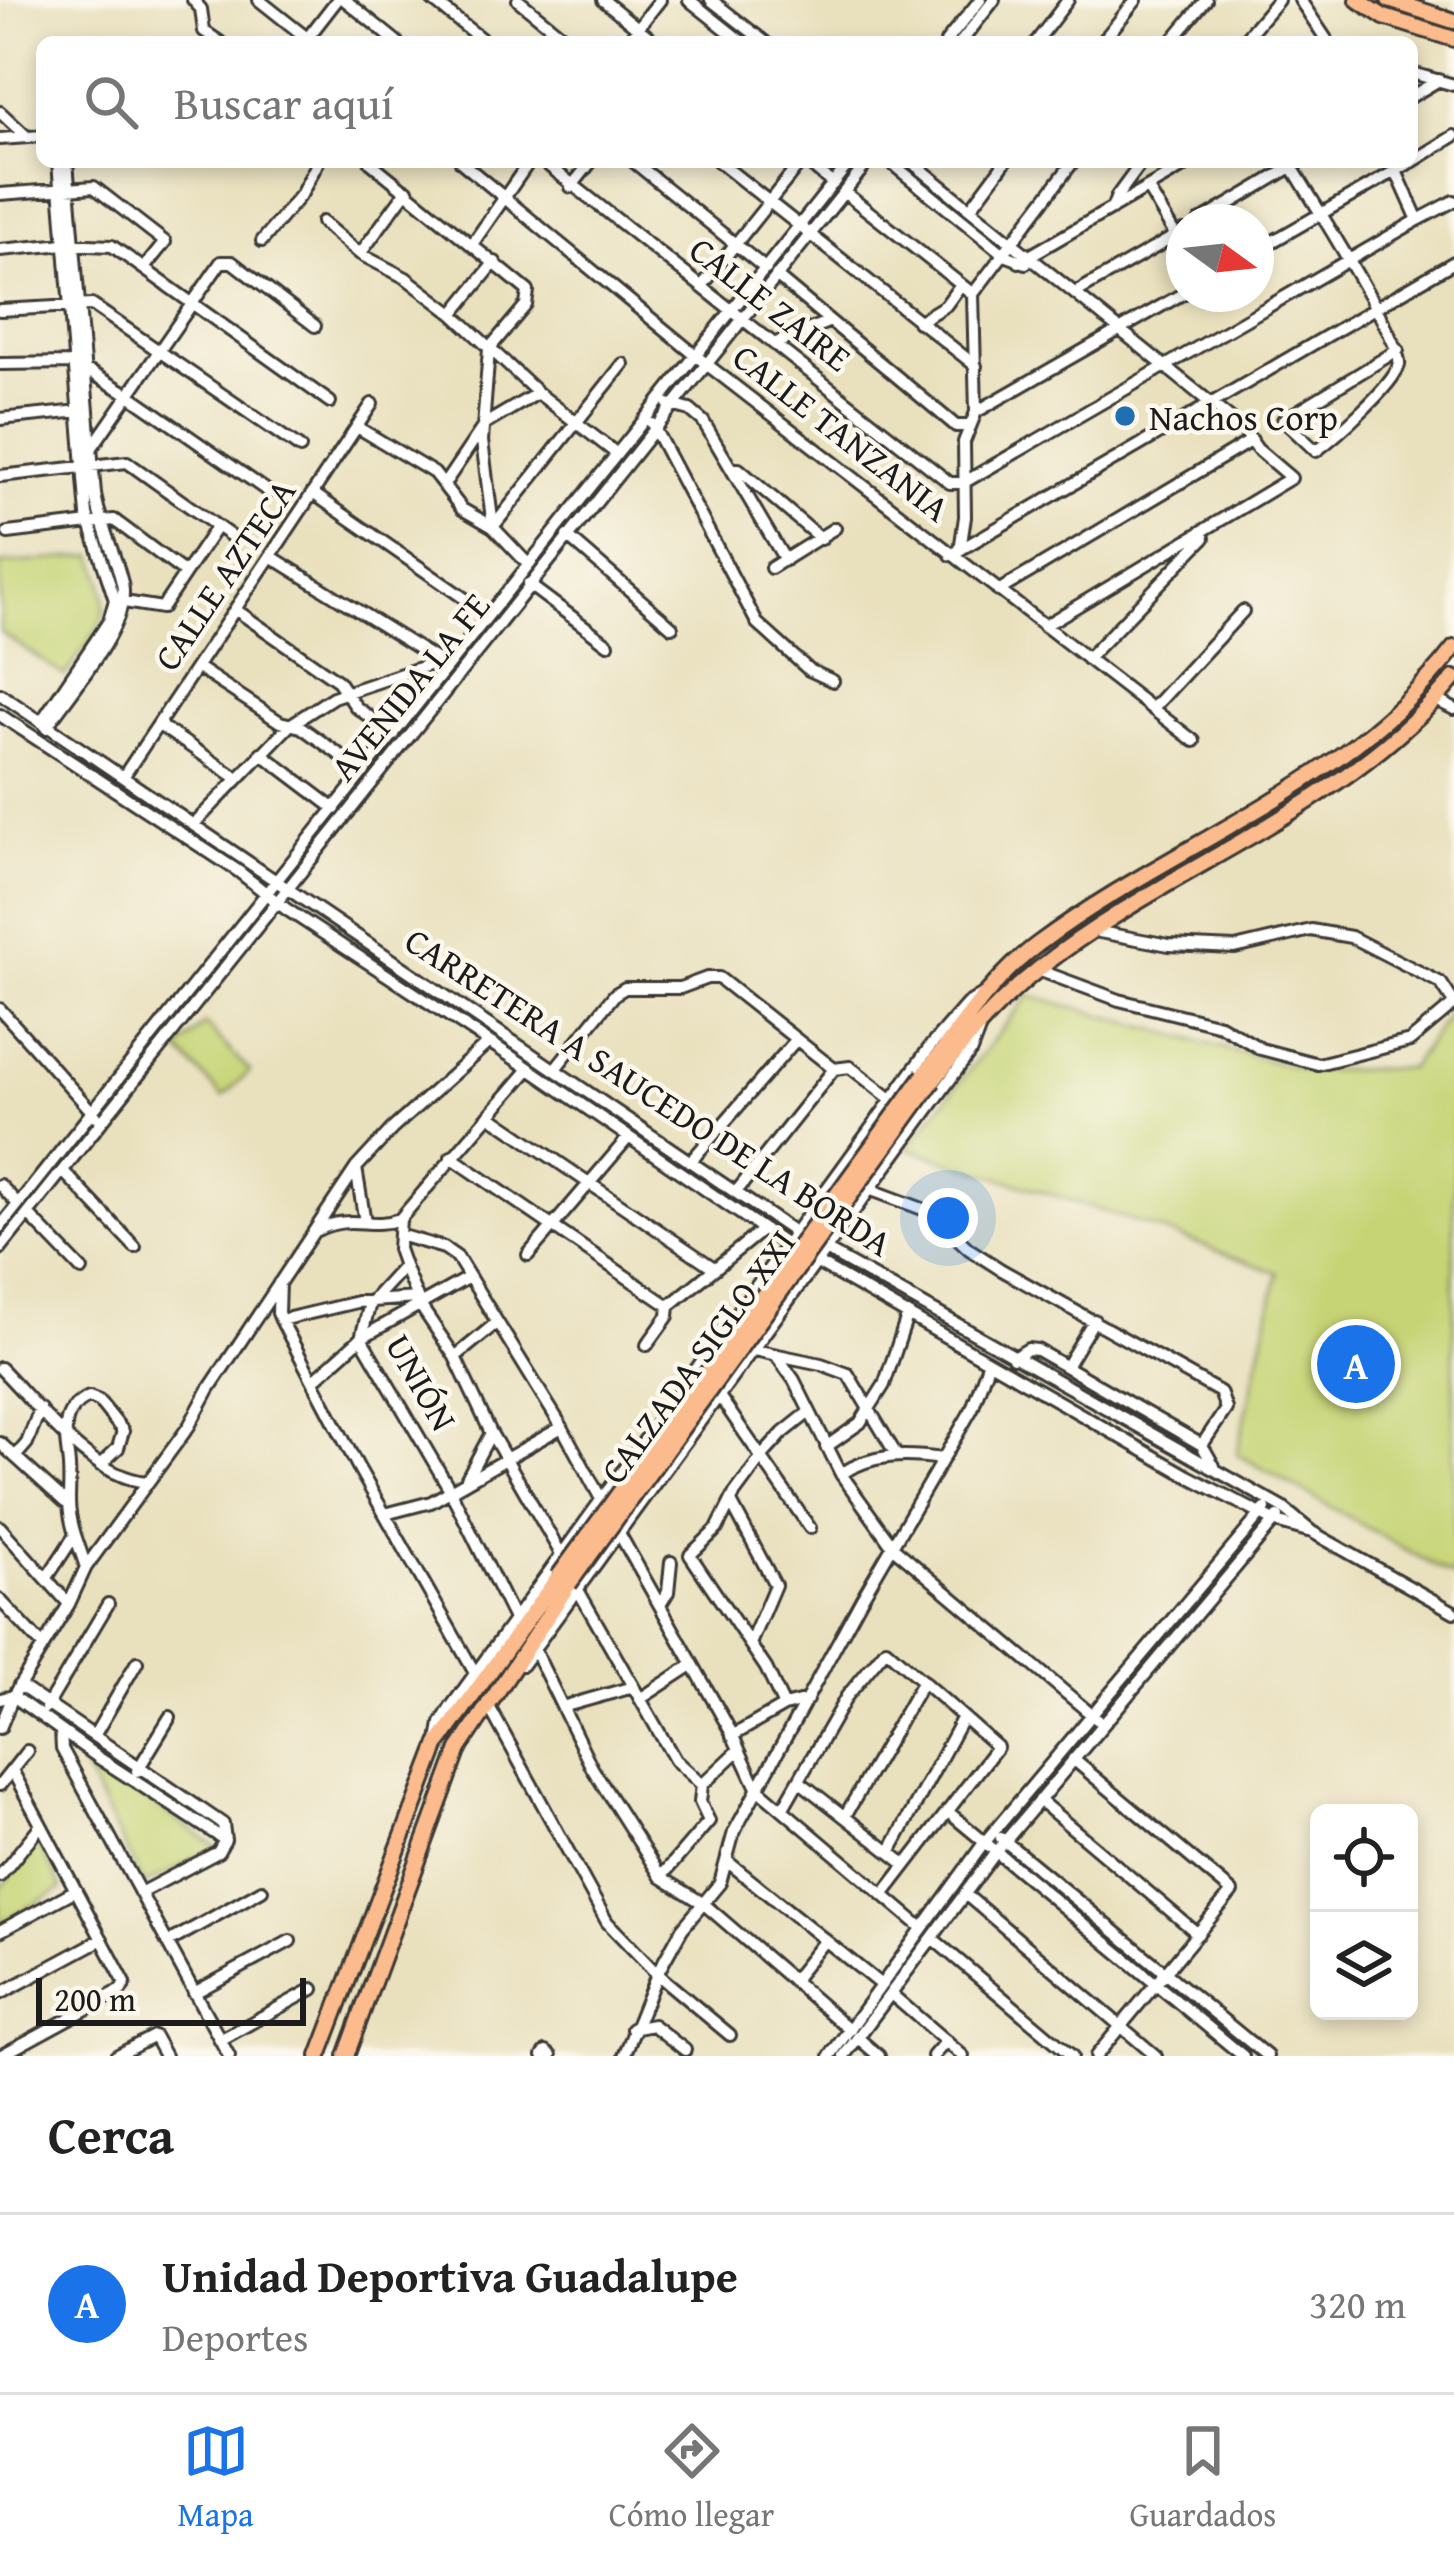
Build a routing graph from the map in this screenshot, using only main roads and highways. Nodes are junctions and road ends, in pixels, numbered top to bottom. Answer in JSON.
{"nodes":[{"id":1,"x":1358,"y":0,"type":"edge"},
{"id":2,"x":1389,"y":0,"type":"edge"},
{"id":3,"x":1454,"y":21,"type":"edge"},
{"id":4,"x":1454,"y":39,"type":"edge"},
{"id":5,"x":1454,"y":648,"type":"edge"},
{"id":6,"x":1454,"y":678,"type":"edge"},
{"id":7,"x":928,"y":1078,"type":"junction"},
{"id":8,"x":568,"y":1584,"type":"junction"},
{"id":9,"x":373,"y":1913,"type":"junction"},
{"id":10,"x":395,"y":1921,"type":"junction"},
{"id":11,"x":336,"y":2011,"type":"junction"},
{"id":12,"x":356,"y":2030,"type":"junction"},
{"id":13,"x":319,"y":2056,"type":"edge"},
{"id":14,"x":346,"y":2056,"type":"edge"}],
"edges":[{"from":1,"to":4,"type":"main road"},
{"from":2,"to":3,"type":"main road"},
{"from":5,"to":7,"type":"main road","name":"CALZADA SIGLO XXI"},
{"from":6,"to":7,"type":"main road","name":"CALZADA SIGLO XXI"},
{"from":7,"to":8,"type":"main road","name":"CALZADA SIGLO XXI","bridge":true},
{"from":7,"to":8,"type":"main road","name":"CALZADA SIGLO XXI","bridge":true},
{"from":8,"to":9,"type":"main road","name":"CALZADA SIGLO XXI"},
{"from":8,"to":10,"type":"main road","name":"CALZADA SIGLO XXI"},
{"from":9,"to":10,"type":"main road"},
{"from":9,"to":11,"type":"main road","name":"CALZADA SIGLO XXI"},
{"from":10,"to":12,"type":"main road","name":"CALZADA SIGLO XXI"},
{"from":11,"to":12,"type":"main road"},
{"from":11,"to":13,"type":"main road","name":"CALZADA SIGLO XXI"},
{"from":12,"to":14,"type":"main road","name":"CALZADA SIGLO XXI"}]}
